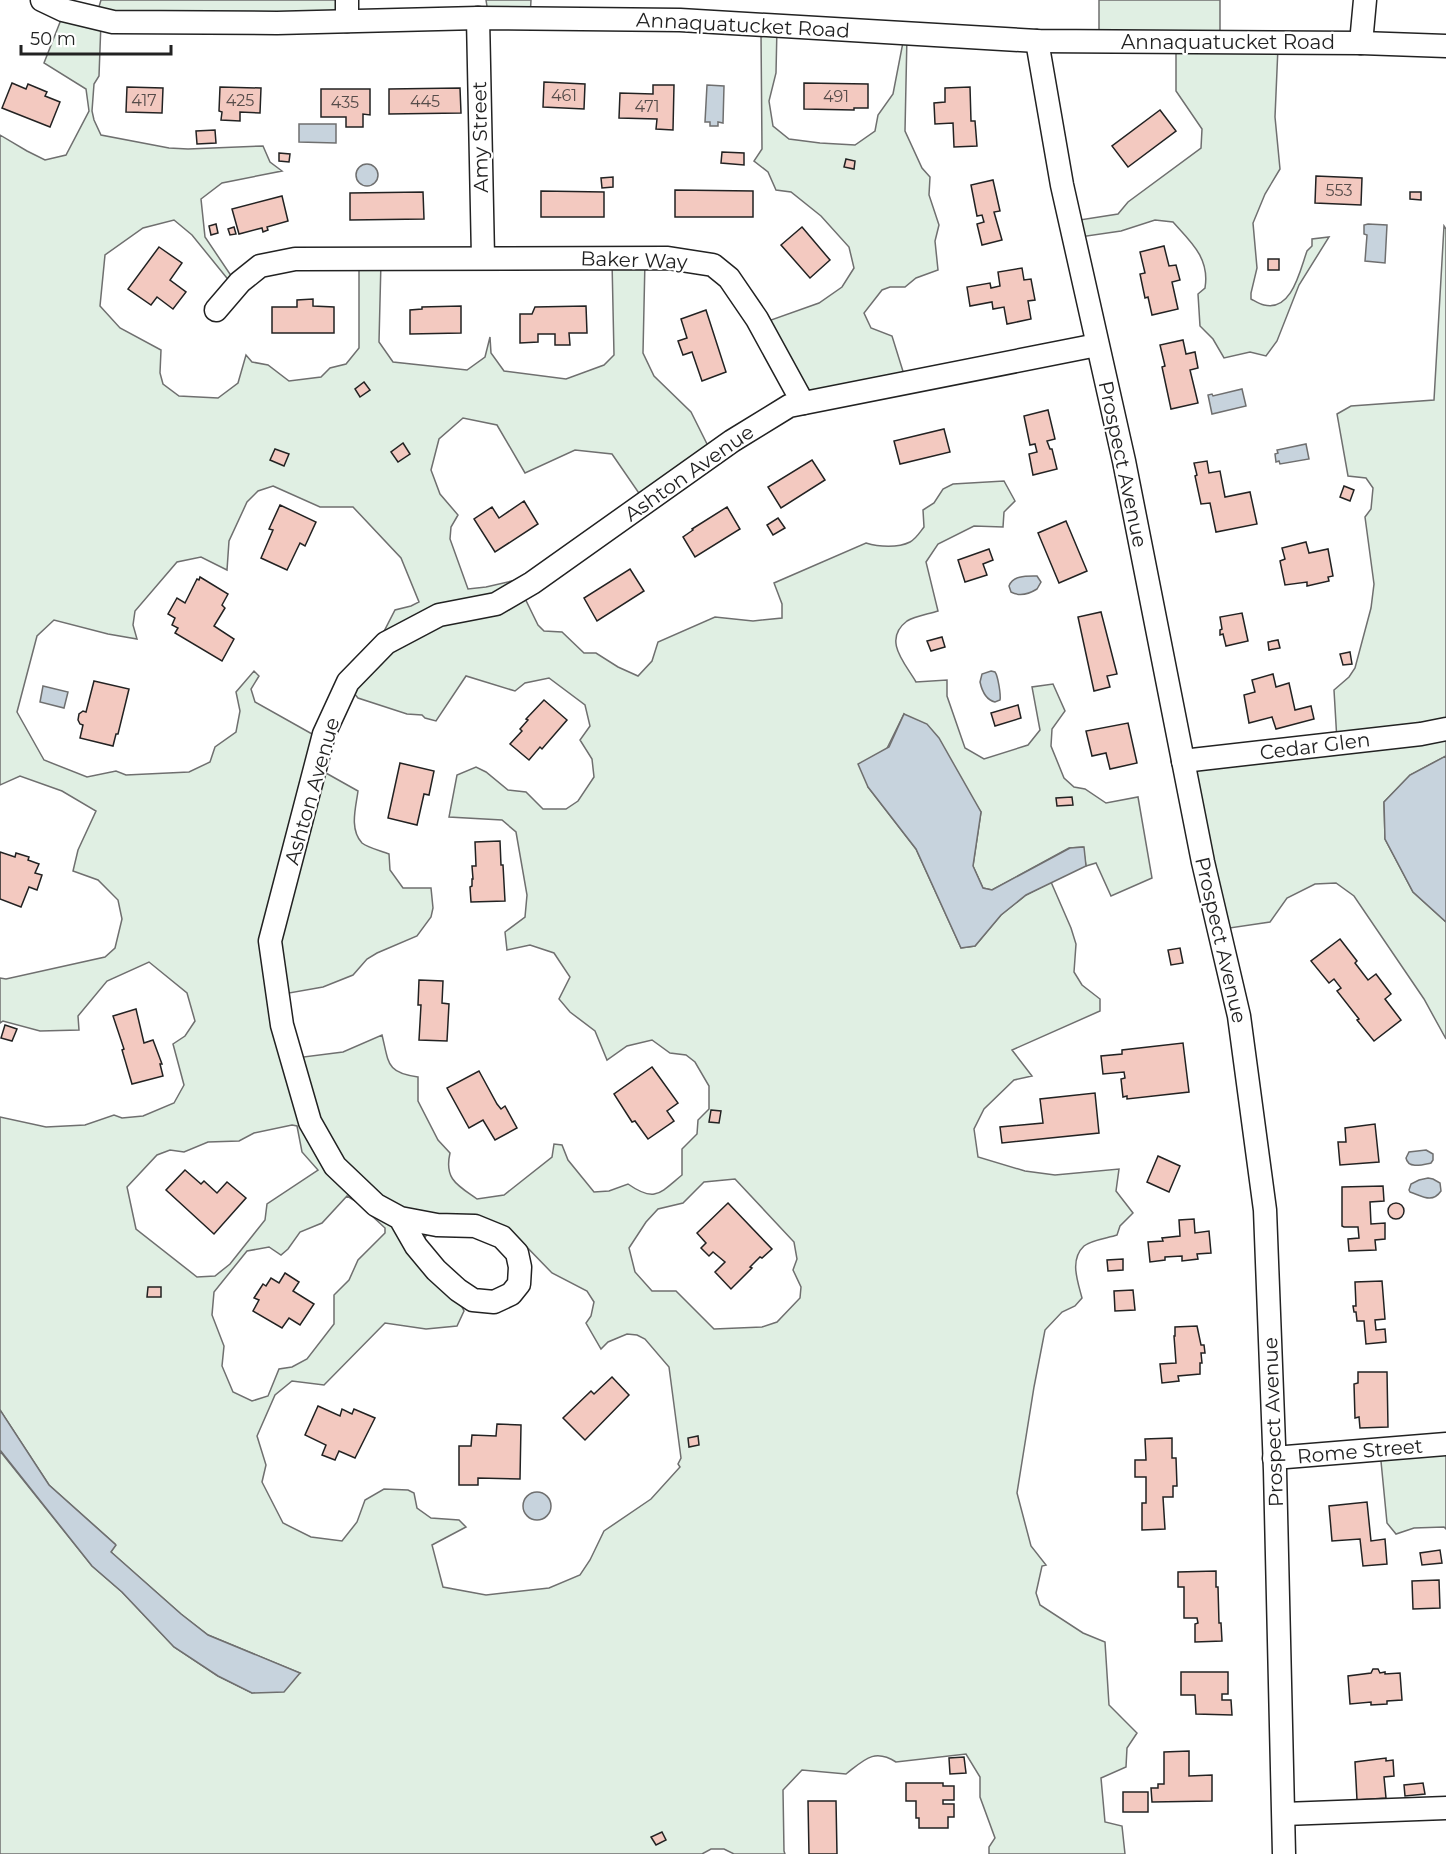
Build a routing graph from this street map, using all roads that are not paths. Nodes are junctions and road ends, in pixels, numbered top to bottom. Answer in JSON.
{"nodes":[{"id":1,"x":42,"y":0,"type":"edge"},
{"id":2,"x":1365,"y":0,"type":"edge"},
{"id":3,"x":347,"y":11,"type":"edge"},
{"id":4,"x":478,"y":18,"type":"junction"},
{"id":5,"x":1037,"y":41,"type":"junction"},
{"id":6,"x":1361,"y":43,"type":"junction"},
{"id":7,"x":1446,"y":46,"type":"edge"},
{"id":8,"x":483,"y":257,"type":"junction"},
{"id":9,"x":216,"y":310,"type":"dead end"},
{"id":10,"x":1097,"y":345,"type":"junction"},
{"id":11,"x":802,"y":403,"type":"junction"},
{"id":12,"x":1446,"y":729,"type":"edge"},
{"id":13,"x":1183,"y":761,"type":"junction"},
{"id":14,"x":400,"y":1218,"type":"junction"},
{"id":15,"x":1446,"y":1444,"type":"edge"},
{"id":16,"x":1274,"y":1458,"type":"junction"},
{"id":17,"x":1446,"y":1808,"type":"edge"},
{"id":18,"x":1284,"y":1814,"type":"junction"},
{"id":19,"x":1284,"y":1854,"type":"edge"}],
"edges":[{"from":1,"to":3,"type":"street","name":"Annaquatucket Road"},
{"from":2,"to":6,"type":"street"},
{"from":3,"to":4,"type":"street","name":"Annaquatucket Road"},
{"from":4,"to":5,"type":"street","name":"Annaquatucket Road"},
{"from":4,"to":8,"type":"street","name":"Amy Street"},
{"from":5,"to":6,"type":"street","name":"Annaquatucket Road"},
{"from":5,"to":10,"type":"street","name":"Prospect Avenue"},
{"from":6,"to":7,"type":"street","name":"Annaquatucket Road"},
{"from":8,"to":9,"type":"street","name":"Baker Way"},
{"from":8,"to":11,"type":"street","name":"Baker Way"},
{"from":10,"to":11,"type":"street"},
{"from":10,"to":13,"type":"street","name":"Prospect Avenue"},
{"from":11,"to":14,"type":"street","name":"Ashton Avenue"},
{"from":12,"to":13,"type":"street","name":"Cedar Glen"},
{"from":13,"to":16,"type":"street","name":"Prospect Avenue"},
{"from":14,"to":14,"type":"street","name":"Ashton Avenue"},
{"from":15,"to":16,"type":"street","name":"Rome Street"},
{"from":16,"to":18,"type":"street","name":"Prospect Avenue"},
{"from":17,"to":18,"type":"street"},
{"from":18,"to":19,"type":"street","name":"Prospect Avenue"}]}
